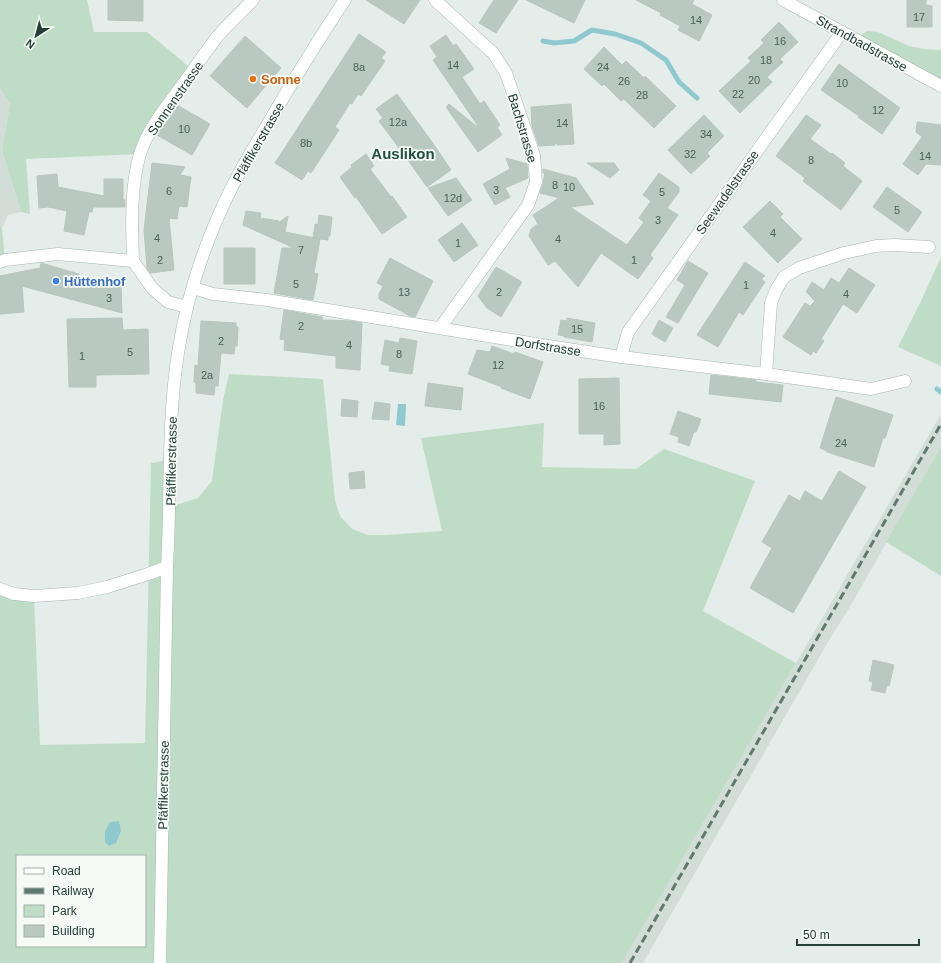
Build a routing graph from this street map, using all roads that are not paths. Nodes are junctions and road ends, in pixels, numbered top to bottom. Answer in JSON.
{"nodes":[{"id":1,"x":253,"y":0,"type":"edge"},
{"id":2,"x":345,"y":0,"type":"edge"},
{"id":3,"x":435,"y":0,"type":"edge"},
{"id":4,"x":783,"y":0,"type":"edge"},
{"id":5,"x":842,"y":32,"type":"junction"},
{"id":6,"x":941,"y":86,"type":"edge"},
{"id":7,"x":929,"y":247,"type":"dead end"},
{"id":8,"x":133,"y":261,"type":"junction"},
{"id":9,"x":0,"y":262,"type":"edge"},
{"id":10,"x":193,"y":288,"type":"junction"},
{"id":11,"x":188,"y":307,"type":"junction"},
{"id":12,"x":440,"y":328,"type":"junction"},
{"id":13,"x":621,"y":357,"type":"junction"},
{"id":14,"x":766,"y":374,"type":"junction"},
{"id":15,"x":905,"y":381,"type":"dead end"},
{"id":16,"x":167,"y":567,"type":"junction"},
{"id":17,"x":0,"y":589,"type":"edge"},
{"id":18,"x":160,"y":963,"type":"edge"}],
"edges":[{"from":1,"to":8,"type":"street","name":"Sonnenstrasse"},
{"from":2,"to":10,"type":"street","name":"Pfäffikerstrasse"},
{"from":3,"to":12,"type":"street","name":"Bachstrasse"},
{"from":4,"to":5,"type":"street","name":"Strandbadstrasse"},
{"from":5,"to":6,"type":"street","name":"Strandbadstrasse"},
{"from":5,"to":13,"type":"street","name":"Seewadelstrasse"},
{"from":7,"to":14,"type":"street"},
{"from":8,"to":9,"type":"street"},
{"from":8,"to":11,"type":"street"},
{"from":10,"to":11,"type":"street","name":"Pfäffikerstrasse"},
{"from":10,"to":12,"type":"street","name":"Dorfstrasse"},
{"from":11,"to":16,"type":"street","name":"Pfäffikerstrasse"},
{"from":12,"to":13,"type":"street","name":"Dorfstrasse"},
{"from":13,"to":14,"type":"street","name":"Dorfstrasse"},
{"from":14,"to":15,"type":"street","name":"Dorfstrasse"},
{"from":16,"to":17,"type":"street"},
{"from":16,"to":18,"type":"street","name":"Pfäffikerstrasse"}]}
